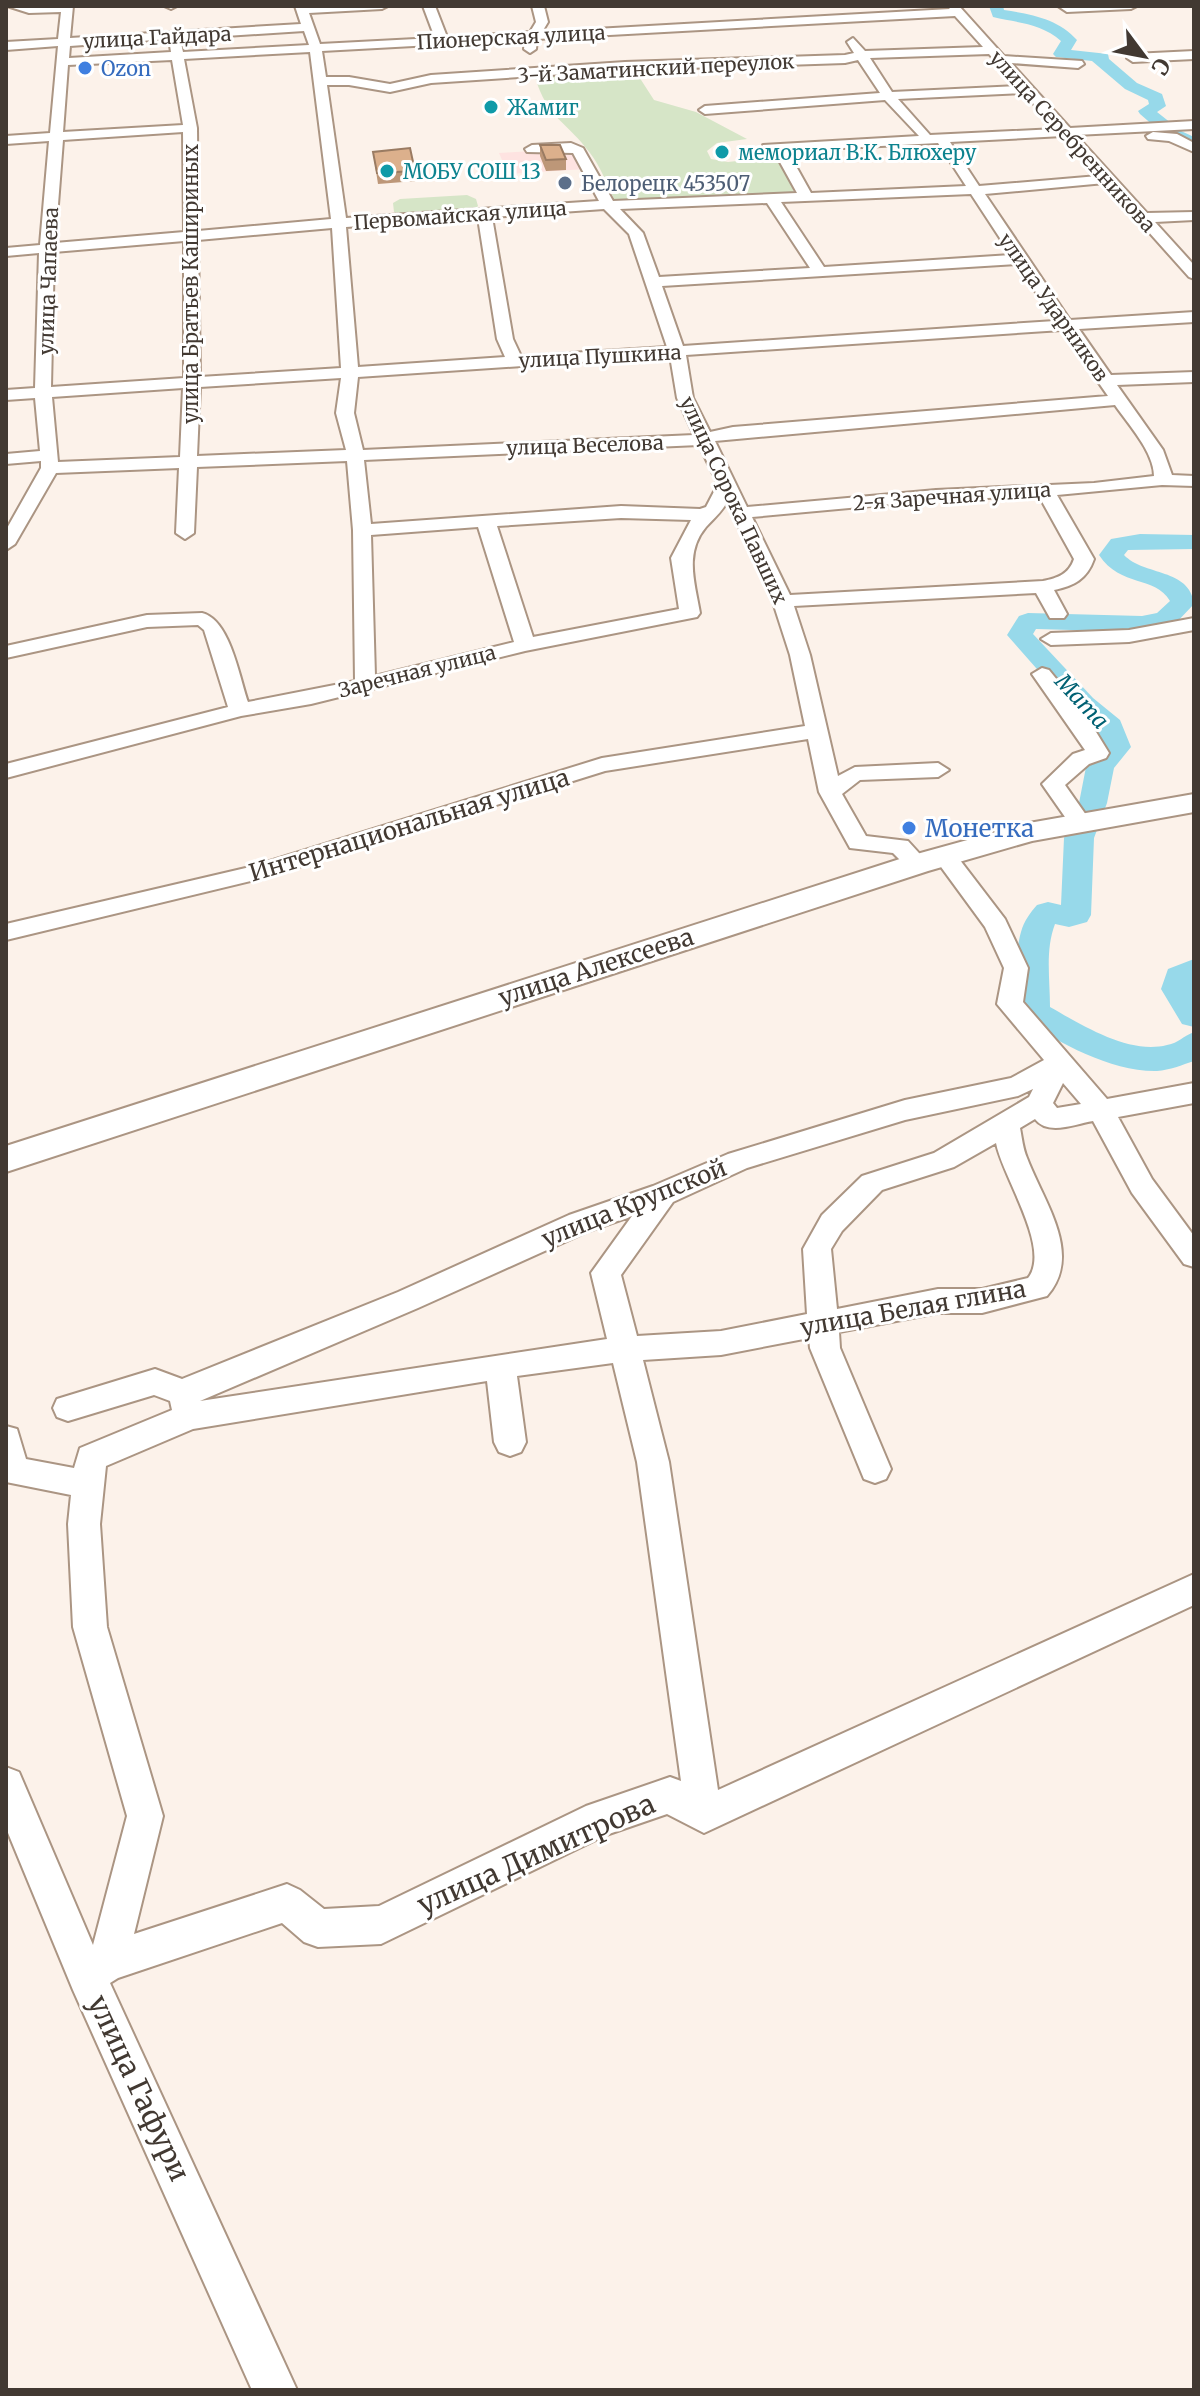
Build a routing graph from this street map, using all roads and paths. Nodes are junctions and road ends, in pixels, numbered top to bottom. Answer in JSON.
{"nodes":[{"id":1,"x":382,"y":6,"type":"edge"},
{"id":2,"x":429,"y":6,"type":"edge"},
{"id":3,"x":538,"y":6,"type":"edge"},
{"id":4,"x":827,"y":6,"type":"edge"},
{"id":5,"x":1064,"y":6,"type":"edge"},
{"id":6,"x":1131,"y":6,"type":"edge"},
{"id":7,"x":67,"y":7,"type":"edge"},
{"id":8,"x":303,"y":8,"type":"edge"},
{"id":9,"x":12,"y":9,"type":"edge"},
{"id":10,"x":956,"y":9,"type":"edge"},
{"id":11,"x":836,"y":20,"type":"junction"},
{"id":12,"x":714,"y":21,"type":"junction"},
{"id":13,"x":309,"y":27,"type":"junction"},
{"id":14,"x":537,"y":35,"type":"junction"},
{"id":15,"x":174,"y":36,"type":"junction"},
{"id":16,"x":725,"y":38,"type":"dead end"},
{"id":17,"x":442,"y":40,"type":"junction"},
{"id":18,"x":64,"y":42,"type":"junction"},
{"id":19,"x":6,"y":46,"type":"edge"},
{"id":20,"x":316,"y":49,"type":"junction"},
{"id":21,"x":733,"y":50,"type":"dead end"},
{"id":22,"x":863,"y":55,"type":"junction"},
{"id":23,"x":996,"y":55,"type":"junction"},
{"id":24,"x":1194,"y":55,"type":"edge"},
{"id":25,"x":178,"y":57,"type":"junction"},
{"id":26,"x":1133,"y":58,"type":"dead end"},
{"id":27,"x":741,"y":61,"type":"junction"},
{"id":28,"x":63,"y":62,"type":"junction"},
{"id":29,"x":1078,"y":64,"type":"dead end"},
{"id":30,"x":527,"y":73,"type":"junction"},
{"id":31,"x":321,"y":81,"type":"junction"},
{"id":32,"x":1027,"y":89,"type":"junction"},
{"id":33,"x":888,"y":96,"type":"junction"},
{"id":34,"x":705,"y":110,"type":"dead end"},
{"id":35,"x":1190,"y":125,"type":"edge"},
{"id":36,"x":190,"y":128,"type":"junction"},
{"id":37,"x":924,"y":134,"type":"junction"},
{"id":38,"x":1070,"y":136,"type":"junction"},
{"id":39,"x":57,"y":137,"type":"junction"},
{"id":40,"x":972,"y":137,"type":"junction"},
{"id":41,"x":6,"y":140,"type":"edge"},
{"id":42,"x":944,"y":143,"type":"dead end"},
{"id":43,"x":1194,"y":148,"type":"edge"},
{"id":44,"x":532,"y":149,"type":"dead end"},
{"id":45,"x":856,"y":150,"type":"dead end"},
{"id":46,"x":1107,"y":179,"type":"junction"},
{"id":47,"x":978,"y":190,"type":"junction"},
{"id":48,"x":806,"y":197,"type":"junction"},
{"id":49,"x":772,"y":200,"type":"junction"},
{"id":50,"x":608,"y":205,"type":"junction"},
{"id":51,"x":484,"y":214,"type":"junction"},
{"id":52,"x":1194,"y":216,"type":"edge"},
{"id":53,"x":1141,"y":218,"type":"junction"},
{"id":54,"x":339,"y":223,"type":"junction"},
{"id":55,"x":192,"y":236,"type":"junction"},
{"id":56,"x":47,"y":249,"type":"junction"},
{"id":57,"x":6,"y":252,"type":"edge"},
{"id":58,"x":1020,"y":259,"type":"junction"},
{"id":59,"x":820,"y":272,"type":"junction"},
{"id":60,"x":1194,"y":274,"type":"edge"},
{"id":61,"x":652,"y":282,"type":"junction"},
{"id":62,"x":1194,"y":317,"type":"edge"},
{"id":63,"x":1065,"y":325,"type":"junction"},
{"id":64,"x":677,"y":353,"type":"junction"},
{"id":65,"x":514,"y":360,"type":"junction"},
{"id":66,"x":349,"y":370,"type":"junction"},
{"id":67,"x":1194,"y":377,"type":"edge"},
{"id":68,"x":1105,"y":380,"type":"junction"},
{"id":69,"x":192,"y":381,"type":"junction"},
{"id":70,"x":43,"y":391,"type":"junction"},
{"id":71,"x":6,"y":395,"type":"edge"},
{"id":72,"x":1118,"y":400,"type":"junction"},
{"id":73,"x":702,"y":436,"type":"junction"},
{"id":74,"x":355,"y":453,"type":"junction"},
{"id":75,"x":6,"y":459,"type":"edge"},
{"id":76,"x":189,"y":461,"type":"junction"},
{"id":77,"x":50,"y":462,"type":"junction"},
{"id":78,"x":1163,"y":476,"type":"junction"},
{"id":79,"x":1194,"y":481,"type":"edge"},
{"id":80,"x":727,"y":484,"type":"junction"},
{"id":81,"x":1045,"y":490,"type":"junction"},
{"id":82,"x":713,"y":511,"type":"junction"},
{"id":83,"x":741,"y":513,"type":"junction"},
{"id":84,"x":486,"y":522,"type":"junction"},
{"id":85,"x":362,"y":530,"type":"junction"},
{"id":86,"x":185,"y":533,"type":"dead end"},
{"id":87,"x":6,"y":544,"type":"edge"},
{"id":88,"x":1043,"y":587,"type":"junction"},
{"id":89,"x":782,"y":601,"type":"junction"},
{"id":90,"x":1057,"y":614,"type":"dead end"},
{"id":91,"x":1194,"y":624,"type":"edge"},
{"id":92,"x":1051,"y":639,"type":"dead end"},
{"id":93,"x":525,"y":645,"type":"junction"},
{"id":94,"x":6,"y":652,"type":"edge"},
{"id":95,"x":1042,"y":674,"type":"dead end"},
{"id":96,"x":365,"y":683,"type":"junction"},
{"id":97,"x":240,"y":710,"type":"junction"},
{"id":98,"x":815,"y":731,"type":"junction"},
{"id":99,"x":938,"y":770,"type":"dead end"},
{"id":100,"x":6,"y":771,"type":"edge"},
{"id":101,"x":830,"y":792,"type":"junction"},
{"id":102,"x":1194,"y":803,"type":"edge"},
{"id":103,"x":1084,"y":822,"type":"junction"},
{"id":104,"x":931,"y":860,"type":"junction"},
{"id":105,"x":6,"y":932,"type":"edge"},
{"id":106,"x":1061,"y":1062,"type":"junction"},
{"id":107,"x":1194,"y":1093,"type":"edge"},
{"id":108,"x":1039,"y":1104,"type":"junction"},
{"id":109,"x":1101,"y":1110,"type":"junction"},
{"id":110,"x":1006,"y":1124,"type":"junction"},
{"id":111,"x":6,"y":1159,"type":"edge"},
{"id":112,"x":663,"y":1194,"type":"junction"},
{"id":113,"x":1194,"y":1256,"type":"edge"},
{"id":114,"x":822,"y":1323,"type":"junction"},
{"id":115,"x":625,"y":1349,"type":"junction"},
{"id":116,"x":500,"y":1366,"type":"junction"},
{"id":117,"x":186,"y":1404,"type":"junction"},
{"id":118,"x":68,"y":1408,"type":"dead end"},
{"id":119,"x":6,"y":1439,"type":"edge"},
{"id":120,"x":510,"y":1442,"type":"dead end"},
{"id":121,"x":875,"y":1469,"type":"dead end"},
{"id":122,"x":87,"y":1484,"type":"junction"},
{"id":123,"x":1194,"y":1589,"type":"edge"},
{"id":124,"x":6,"y":1785,"type":"edge"},
{"id":125,"x":704,"y":1815,"type":"junction"},
{"id":126,"x":98,"y":1969,"type":"junction"},
{"id":127,"x":275,"y":2390,"type":"edge"}],
"edges":[{"from":1,"to":8,"type":"street"},
{"from":2,"to":17,"type":"street"},
{"from":3,"to":14,"type":"street"},
{"from":4,"to":11,"type":"street"},
{"from":5,"to":6,"type":"street"},
{"from":7,"to":9,"type":"street"},
{"from":7,"to":18,"type":"street","name":"улица Чапаева"},
{"from":8,"to":13,"type":"street"},
{"from":10,"to":11,"type":"street","name":"Пионерская улица"},
{"from":10,"to":23,"type":"street","name":"улица Серебренникова"},
{"from":11,"to":12,"type":"street","name":"Пионерская улица"},
{"from":11,"to":22,"type":"street"},
{"from":12,"to":14,"type":"street","name":"Пионерская улица"},
{"from":12,"to":16,"type":"street"},
{"from":13,"to":15,"type":"street","name":"улица Гайдара"},
{"from":13,"to":20,"type":"street"},
{"from":14,"to":17,"type":"street","name":"Пионерская улица"},
{"from":14,"to":30,"type":"street"},
{"from":15,"to":18,"type":"street","name":"улица Гайдара"},
{"from":15,"to":25,"type":"street","name":"улица Братьев Кашириных"},
{"from":17,"to":20,"type":"street","name":"Пионерская улица"},
{"from":18,"to":19,"type":"street","name":"улица Гайдара"},
{"from":18,"to":28,"type":"street","name":"улица Чапаева"},
{"from":20,"to":25,"type":"street","name":"Пионерская улица"},
{"from":20,"to":31,"type":"street"},
{"from":21,"to":27,"type":"street"},
{"from":22,"to":23,"type":"street","name":"3-й Заматинский переулок"},
{"from":22,"to":27,"type":"street","name":"3-й Заматинский переулок"},
{"from":22,"to":33,"type":"street"},
{"from":23,"to":29,"type":"street","name":"3-й Заматинский переулок"},
{"from":23,"to":32,"type":"street","name":"улица Серебренникова"},
{"from":24,"to":26,"type":"street"},
{"from":25,"to":28,"type":"street","name":"Пионерская улица"},
{"from":25,"to":36,"type":"street","name":"улица Братьев Кашириных"},
{"from":27,"to":30,"type":"street","name":"3-й Заматинский переулок"},
{"from":28,"to":39,"type":"street","name":"улица Чапаева"},
{"from":30,"to":31,"type":"street","name":"3-й Заматинский переулок"},
{"from":31,"to":54,"type":"street"},
{"from":32,"to":33,"type":"street"},
{"from":32,"to":38,"type":"street","name":"улица Серебренникова"},
{"from":33,"to":34,"type":"street"},
{"from":33,"to":37,"type":"street"},
{"from":35,"to":38,"type":"street"},
{"from":36,"to":39,"type":"street"},
{"from":36,"to":55,"type":"street","name":"улица Братьев Кашириных"},
{"from":37,"to":40,"type":"street"},
{"from":37,"to":40,"type":"street"},
{"from":38,"to":40,"type":"street"},
{"from":38,"to":43,"type":"street"},
{"from":38,"to":46,"type":"street","name":"улица Серебренникова"},
{"from":39,"to":41,"type":"street"},
{"from":39,"to":56,"type":"street","name":"улица Чапаева"},
{"from":42,"to":47,"type":"street","name":"улица Ударников"},
{"from":44,"to":50,"type":"street","name":"улица Сорока Павших"},
{"from":45,"to":48,"type":"street"},
{"from":46,"to":47,"type":"street","name":"Первомайская улица"},
{"from":46,"to":53,"type":"street","name":"улица Серебренникова"},
{"from":47,"to":48,"type":"street","name":"Первомайская улица"},
{"from":47,"to":58,"type":"street","name":"улица Ударников"},
{"from":48,"to":49,"type":"street","name":"Первомайская улица"},
{"from":49,"to":50,"type":"street","name":"Первомайская улица"},
{"from":49,"to":59,"type":"street"},
{"from":50,"to":51,"type":"street","name":"Первомайская улица"},
{"from":50,"to":61,"type":"street","name":"улица Сорока Павших"},
{"from":51,"to":54,"type":"street","name":"Первомайская улица"},
{"from":51,"to":65,"type":"street"},
{"from":52,"to":53,"type":"street"},
{"from":53,"to":60,"type":"street","name":"улица Серебренникова"},
{"from":54,"to":55,"type":"street","name":"Первомайская улица"},
{"from":54,"to":66,"type":"street"},
{"from":55,"to":56,"type":"street","name":"Первомайская улица"},
{"from":55,"to":69,"type":"street","name":"улица Братьев Кашириных"},
{"from":56,"to":57,"type":"street","name":"Первомайская улица"},
{"from":56,"to":70,"type":"street","name":"улица Чапаева"},
{"from":58,"to":59,"type":"street"},
{"from":58,"to":63,"type":"street","name":"улица Ударников"},
{"from":59,"to":61,"type":"street"},
{"from":61,"to":64,"type":"street","name":"улица Сорока Павших"},
{"from":62,"to":63,"type":"street","name":"улица Пушкина"},
{"from":63,"to":64,"type":"street","name":"улица Пушкина"},
{"from":63,"to":68,"type":"street","name":"улица Ударников"},
{"from":64,"to":65,"type":"street","name":"улица Пушкина"},
{"from":64,"to":73,"type":"street","name":"улица Сорока Павших"},
{"from":65,"to":66,"type":"street","name":"улица Пушкина"},
{"from":66,"to":69,"type":"street","name":"улица Пушкина"},
{"from":66,"to":74,"type":"street"},
{"from":67,"to":68,"type":"street"},
{"from":68,"to":72,"type":"street","name":"улица Ударников"},
{"from":69,"to":70,"type":"street","name":"улица Пушкина"},
{"from":69,"to":76,"type":"street","name":"улица Братьев Кашириных"},
{"from":70,"to":71,"type":"street","name":"улица Пушкина"},
{"from":70,"to":77,"type":"street","name":"улица Чапаева"},
{"from":72,"to":73,"type":"street","name":"улица Веселова"},
{"from":72,"to":78,"type":"street","name":"улица Ударников"},
{"from":73,"to":74,"type":"street","name":"улица Веселова"},
{"from":73,"to":80,"type":"street","name":"улица Сорока Павших"},
{"from":74,"to":76,"type":"street","name":"улица Веселова"},
{"from":74,"to":85,"type":"street"},
{"from":75,"to":77,"type":"street","name":"улица Веселова"},
{"from":76,"to":77,"type":"street","name":"улица Веселова"},
{"from":76,"to":86,"type":"street","name":"улица Братьев Кашириных"},
{"from":77,"to":87,"type":"street"},
{"from":78,"to":79,"type":"street","name":"2-я Заречная улица"},
{"from":78,"to":81,"type":"street","name":"2-я Заречная улица"},
{"from":80,"to":82,"type":"street","name":"Заречная улица"},
{"from":80,"to":83,"type":"street","name":"улица Сорока Павших"},
{"from":81,"to":83,"type":"street","name":"2-я Заречная улица"},
{"from":81,"to":88,"type":"street"},
{"from":82,"to":84,"type":"street"},
{"from":82,"to":93,"type":"street","name":"Заречная улица"},
{"from":83,"to":89,"type":"street","name":"улица Сорока Павших"},
{"from":84,"to":85,"type":"street"},
{"from":84,"to":93,"type":"street"},
{"from":85,"to":96,"type":"street"},
{"from":88,"to":89,"type":"street"},
{"from":88,"to":90,"type":"street"},
{"from":89,"to":98,"type":"street","name":"улица Сорока Павших"},
{"from":91,"to":92,"type":"street"},
{"from":93,"to":96,"type":"street","name":"Заречная улица"},
{"from":94,"to":97,"type":"street"},
{"from":95,"to":103,"type":"street"},
{"from":96,"to":97,"type":"street","name":"Заречная улица"},
{"from":97,"to":100,"type":"street","name":"Заречная улица"},
{"from":98,"to":101,"type":"street","name":"улица Сорока Павших"},
{"from":98,"to":105,"type":"street","name":"Интернациональная улица"},
{"from":99,"to":101,"type":"street"},
{"from":101,"to":104,"type":"street","name":"улица Сорока Павших"},
{"from":102,"to":103,"type":"main road","name":"улица Алексеева"},
{"from":103,"to":104,"type":"main road","name":"улица Алексеева"},
{"from":104,"to":106,"type":"street"},
{"from":104,"to":111,"type":"main road","name":"улица Алексеева"},
{"from":106,"to":108,"type":"street"},
{"from":106,"to":109,"type":"street"},
{"from":106,"to":112,"type":"street","name":"улица Крупской"},
{"from":107,"to":109,"type":"street"},
{"from":108,"to":109,"type":"street"},
{"from":108,"to":110,"type":"street"},
{"from":109,"to":113,"type":"street"},
{"from":110,"to":114,"type":"street"},
{"from":110,"to":114,"type":"street","name":"улица Белая глина"},
{"from":112,"to":115,"type":"street"},
{"from":112,"to":117,"type":"street","name":"улица Крупской"},
{"from":114,"to":115,"type":"street","name":"улица Белая глина"},
{"from":114,"to":121,"type":"street"},
{"from":115,"to":116,"type":"street","name":"улица Белая глина"},
{"from":115,"to":125,"type":"street"},
{"from":116,"to":117,"type":"street","name":"улица Белая глина"},
{"from":116,"to":120,"type":"street"},
{"from":117,"to":118,"type":"street"},
{"from":117,"to":122,"type":"street"},
{"from":119,"to":122,"type":"street"},
{"from":122,"to":126,"type":"street"},
{"from":123,"to":125,"type":"street"},
{"from":124,"to":126,"type":"street","name":"улица Гафури"},
{"from":125,"to":126,"type":"street","name":"улица Димитрова"},
{"from":126,"to":127,"type":"street","name":"улица Гафури"}]}
